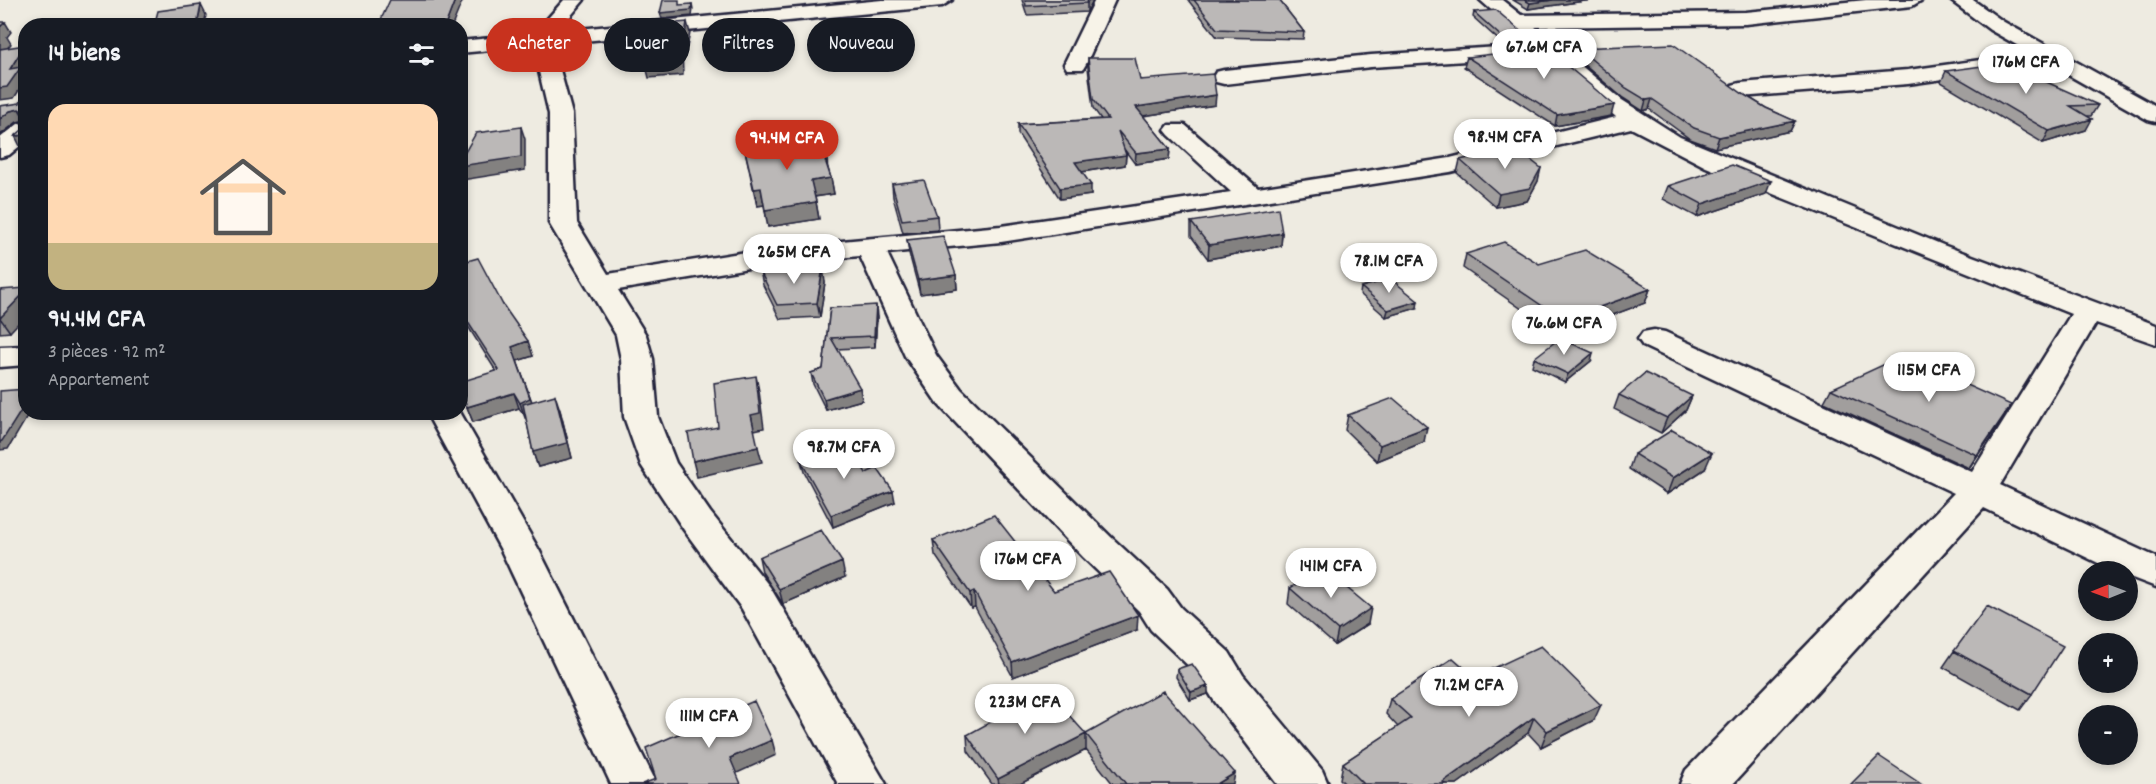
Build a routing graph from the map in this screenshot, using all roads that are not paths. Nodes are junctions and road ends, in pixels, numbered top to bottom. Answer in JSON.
{"nodes":[{"id":1,"x":574,"y":0,"type":"edge"},
{"id":2,"x":942,"y":0,"type":"edge"},
{"id":3,"x":1106,"y":0,"type":"edge"},
{"id":4,"x":1490,"y":0,"type":"edge"},
{"id":5,"x":1912,"y":0,"type":"edge"},
{"id":6,"x":1960,"y":0,"type":"edge"},
{"id":7,"x":558,"y":18,"type":"edge"},
{"id":8,"x":1517,"y":21,"type":"junction"},
{"id":9,"x":592,"y":33,"type":"edge"},
{"id":10,"x":486,"y":45,"type":"edge"},
{"id":11,"x":468,"y":47,"type":"edge"},
{"id":12,"x":1546,"y":50,"type":"junction"},
{"id":13,"x":2050,"y":57,"type":"junction"},
{"id":14,"x":1075,"y":64,"type":"dead end"},
{"id":15,"x":549,"y":72,"type":"edge"},
{"id":16,"x":1224,"y":77,"type":"dead end"},
{"id":17,"x":1740,"y":90,"type":"edge"},
{"id":18,"x":2156,"y":115,"type":"edge"},
{"id":19,"x":1634,"y":120,"type":"junction"},
{"id":20,"x":1177,"y":130,"type":"dead end"},
{"id":21,"x":18,"y":135,"type":"edge"},
{"id":22,"x":0,"y":150,"type":"edge"},
{"id":23,"x":1252,"y":197,"type":"junction"},
{"id":24,"x":870,"y":247,"type":"junction"},
{"id":25,"x":602,"y":284,"type":"junction"},
{"id":26,"x":2088,"y":311,"type":"junction"},
{"id":27,"x":2156,"y":335,"type":"edge"},
{"id":28,"x":1654,"y":339,"type":"dead end"},
{"id":29,"x":18,"y":356,"type":"edge"},
{"id":30,"x":0,"y":357,"type":"edge"},
{"id":31,"x":447,"y":420,"type":"edge"},
{"id":32,"x":1979,"y":490,"type":"junction"},
{"id":33,"x":2156,"y":573,"type":"edge"},
{"id":34,"x":634,"y":784,"type":"edge"},
{"id":35,"x":863,"y":784,"type":"edge"},
{"id":36,"x":1305,"y":784,"type":"edge"},
{"id":37,"x":1703,"y":784,"type":"edge"}],
"edges":[{"from":1,"to":7,"type":"street"},
{"from":2,"to":9,"type":"street"},
{"from":3,"to":14,"type":"street"},
{"from":4,"to":8,"type":"street"},
{"from":5,"to":8,"type":"street"},
{"from":6,"to":13,"type":"street"},
{"from":8,"to":12,"type":"street"},
{"from":10,"to":11,"type":"street"},
{"from":12,"to":16,"type":"street"},
{"from":12,"to":19,"type":"street"},
{"from":13,"to":17,"type":"street"},
{"from":13,"to":18,"type":"street"},
{"from":15,"to":25,"type":"street"},
{"from":19,"to":23,"type":"street"},
{"from":19,"to":26,"type":"street"},
{"from":20,"to":23,"type":"street"},
{"from":21,"to":22,"type":"street"},
{"from":23,"to":24,"type":"street"},
{"from":24,"to":25,"type":"street"},
{"from":24,"to":36,"type":"street"},
{"from":25,"to":35,"type":"street"},
{"from":26,"to":27,"type":"street"},
{"from":26,"to":32,"type":"street"},
{"from":28,"to":32,"type":"street"},
{"from":29,"to":30,"type":"street"},
{"from":31,"to":34,"type":"street"},
{"from":32,"to":33,"type":"street"},
{"from":32,"to":37,"type":"street"}]}
